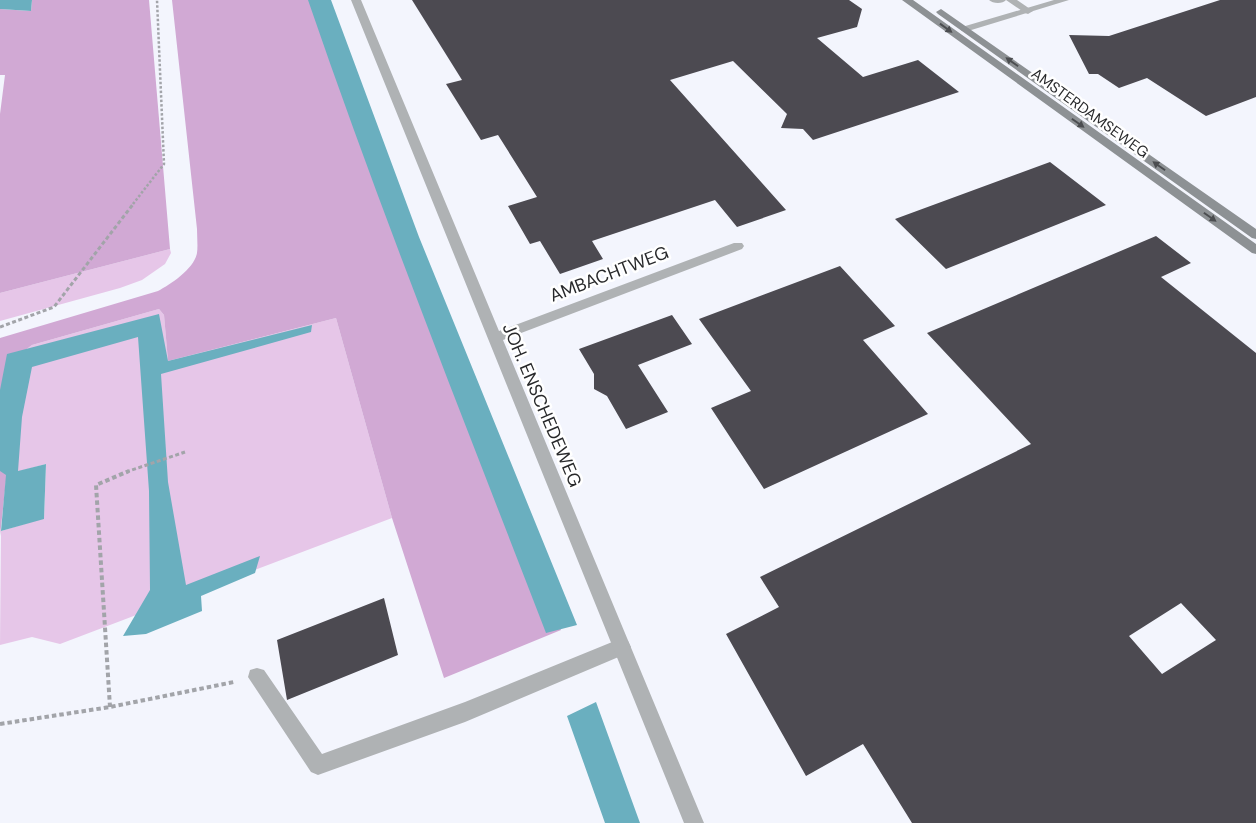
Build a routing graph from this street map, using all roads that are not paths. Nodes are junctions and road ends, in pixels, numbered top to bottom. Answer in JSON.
{"nodes":[{"id":1,"x":356,"y":0,"type":"edge"},
{"id":2,"x":906,"y":0,"type":"edge"},
{"id":3,"x":924,"y":0,"type":"edge"},
{"id":4,"x":994,"y":0,"type":"edge"},
{"id":5,"x":1002,"y":0,"type":"edge"},
{"id":6,"x":1011,"y":0,"type":"edge"},
{"id":7,"x":1064,"y":0,"type":"edge"},
{"id":8,"x":1028,"y":11,"type":"junction"},
{"id":9,"x":965,"y":29,"type":"junction"},
{"id":10,"x":1256,"y":235,"type":"edge"},
{"id":11,"x":738,"y":246,"type":"dead end"},
{"id":12,"x":1256,"y":250,"type":"edge"},
{"id":13,"x":494,"y":338,"type":"junction"},
{"id":14,"x":622,"y":647,"type":"junction"},
{"id":15,"x":257,"y":677,"type":"road end"},
{"id":16,"x":694,"y":823,"type":"edge"}],
"edges":[{"from":1,"to":13,"type":"street","name":"JOH. ENSCHEDEWEG"},
{"from":2,"to":12,"type":"street","name":"AMSTERDAMSEWEG","one_way":true},
{"from":3,"to":9,"type":"street","name":"AMSTERDAMSEWEG"},
{"from":4,"to":5,"type":"street"},
{"from":6,"to":8,"type":"street"},
{"from":7,"to":8,"type":"street"},
{"from":8,"to":9,"type":"street"},
{"from":10,"to":9,"type":"street","name":"AMSTERDAMSEWEG","one_way":true},
{"from":11,"to":13,"type":"street","name":"AMBACHTWEG"},
{"from":13,"to":14,"type":"street","name":"JOH. ENSCHEDEWEG"},
{"from":14,"to":15,"type":"street"},
{"from":14,"to":16,"type":"street","name":"JOH. ENSCHEDEWEG"}]}
